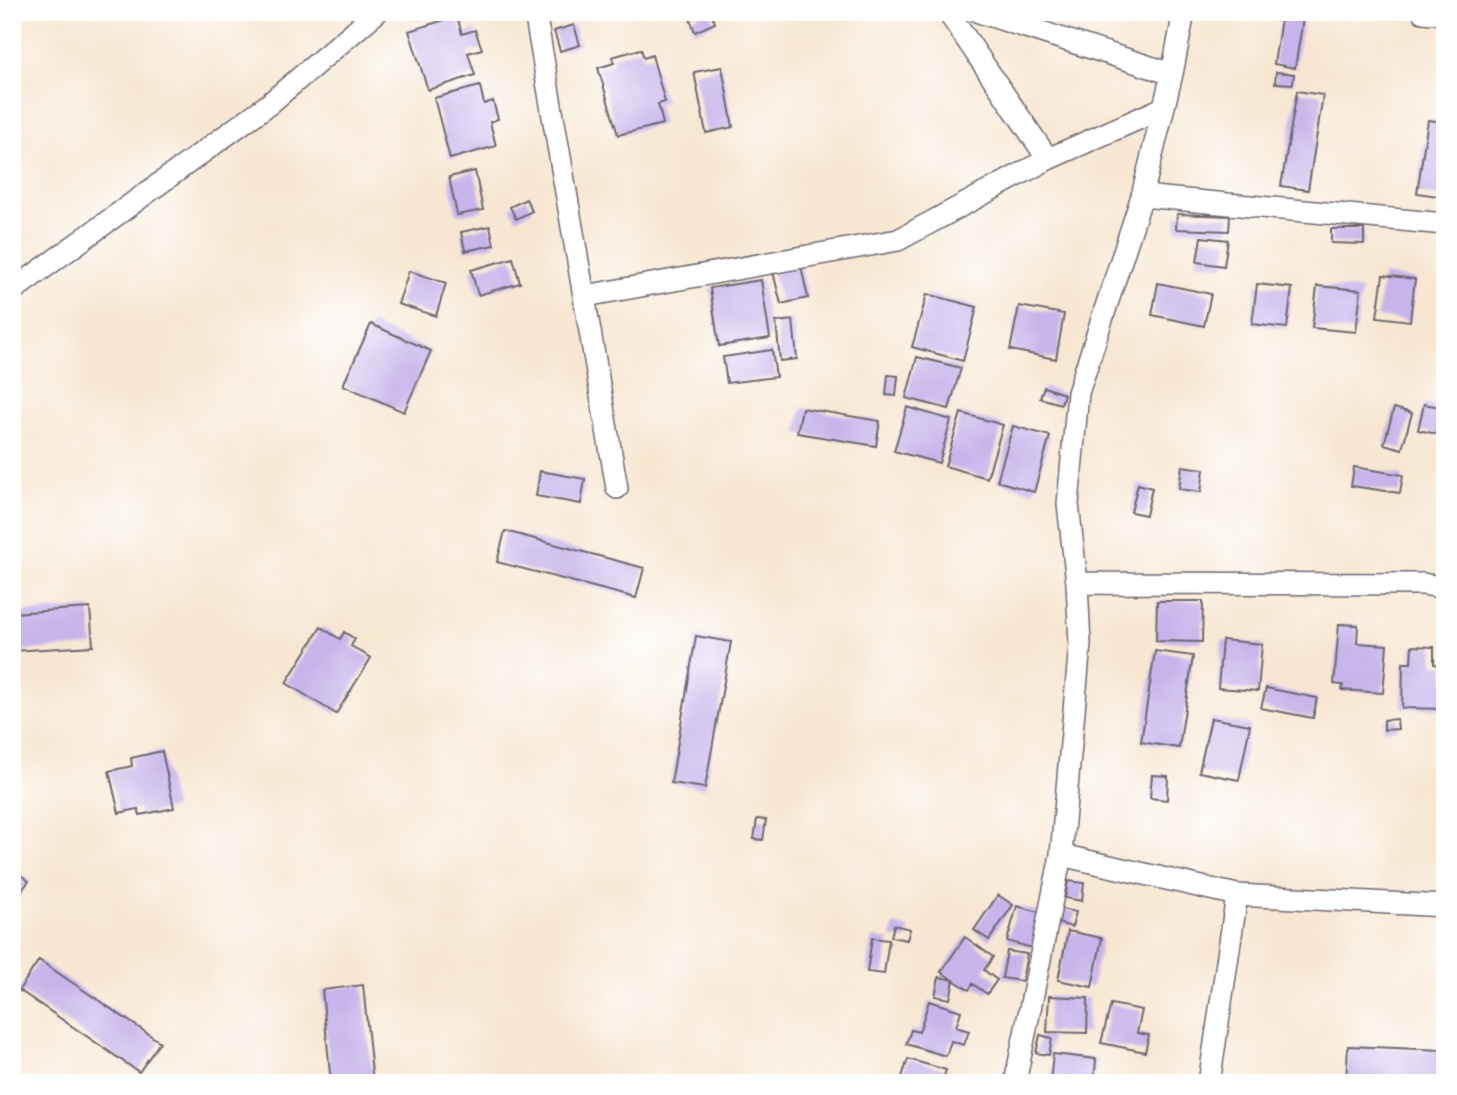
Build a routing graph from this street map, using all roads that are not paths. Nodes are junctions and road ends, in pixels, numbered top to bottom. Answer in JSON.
{"nodes":[{"id":1,"x":377,"y":12,"type":"edge"},
{"id":2,"x":535,"y":12,"type":"edge"},
{"id":3,"x":948,"y":12,"type":"edge"},
{"id":4,"x":979,"y":12,"type":"edge"},
{"id":5,"x":1184,"y":12,"type":"edge"},
{"id":6,"x":1423,"y":12,"type":"edge"},
{"id":7,"x":1445,"y":14,"type":"edge"},
{"id":8,"x":1172,"y":74,"type":"junction"},
{"id":9,"x":1163,"y":108,"type":"junction"},
{"id":10,"x":1048,"y":159,"type":"junction"},
{"id":11,"x":1142,"y":196,"type":"junction"},
{"id":12,"x":1445,"y":224,"type":"edge"},
{"id":13,"x":12,"y":290,"type":"edge"},
{"id":14,"x":585,"y":296,"type":"junction"},
{"id":15,"x":617,"y":488,"type":"dead end"},
{"id":16,"x":1077,"y":583,"type":"junction"},
{"id":17,"x":1445,"y":588,"type":"edge"},
{"id":18,"x":1061,"y":855,"type":"junction"},
{"id":19,"x":1237,"y":895,"type":"junction"},
{"id":20,"x":1445,"y":906,"type":"edge"},
{"id":21,"x":1015,"y":1083,"type":"edge"},
{"id":22,"x":1209,"y":1083,"type":"edge"}],
"edges":[{"from":1,"to":13,"type":"street"},
{"from":2,"to":14,"type":"street"},
{"from":3,"to":10,"type":"street"},
{"from":4,"to":8,"type":"street"},
{"from":5,"to":8,"type":"street"},
{"from":6,"to":7,"type":"street"},
{"from":8,"to":9,"type":"street"},
{"from":9,"to":10,"type":"street"},
{"from":9,"to":11,"type":"street"},
{"from":10,"to":14,"type":"street"},
{"from":11,"to":12,"type":"street"},
{"from":11,"to":16,"type":"street"},
{"from":14,"to":15,"type":"street"},
{"from":16,"to":17,"type":"street"},
{"from":16,"to":18,"type":"street"},
{"from":18,"to":19,"type":"street"},
{"from":18,"to":21,"type":"street"},
{"from":19,"to":20,"type":"street"},
{"from":19,"to":22,"type":"street"}]}
